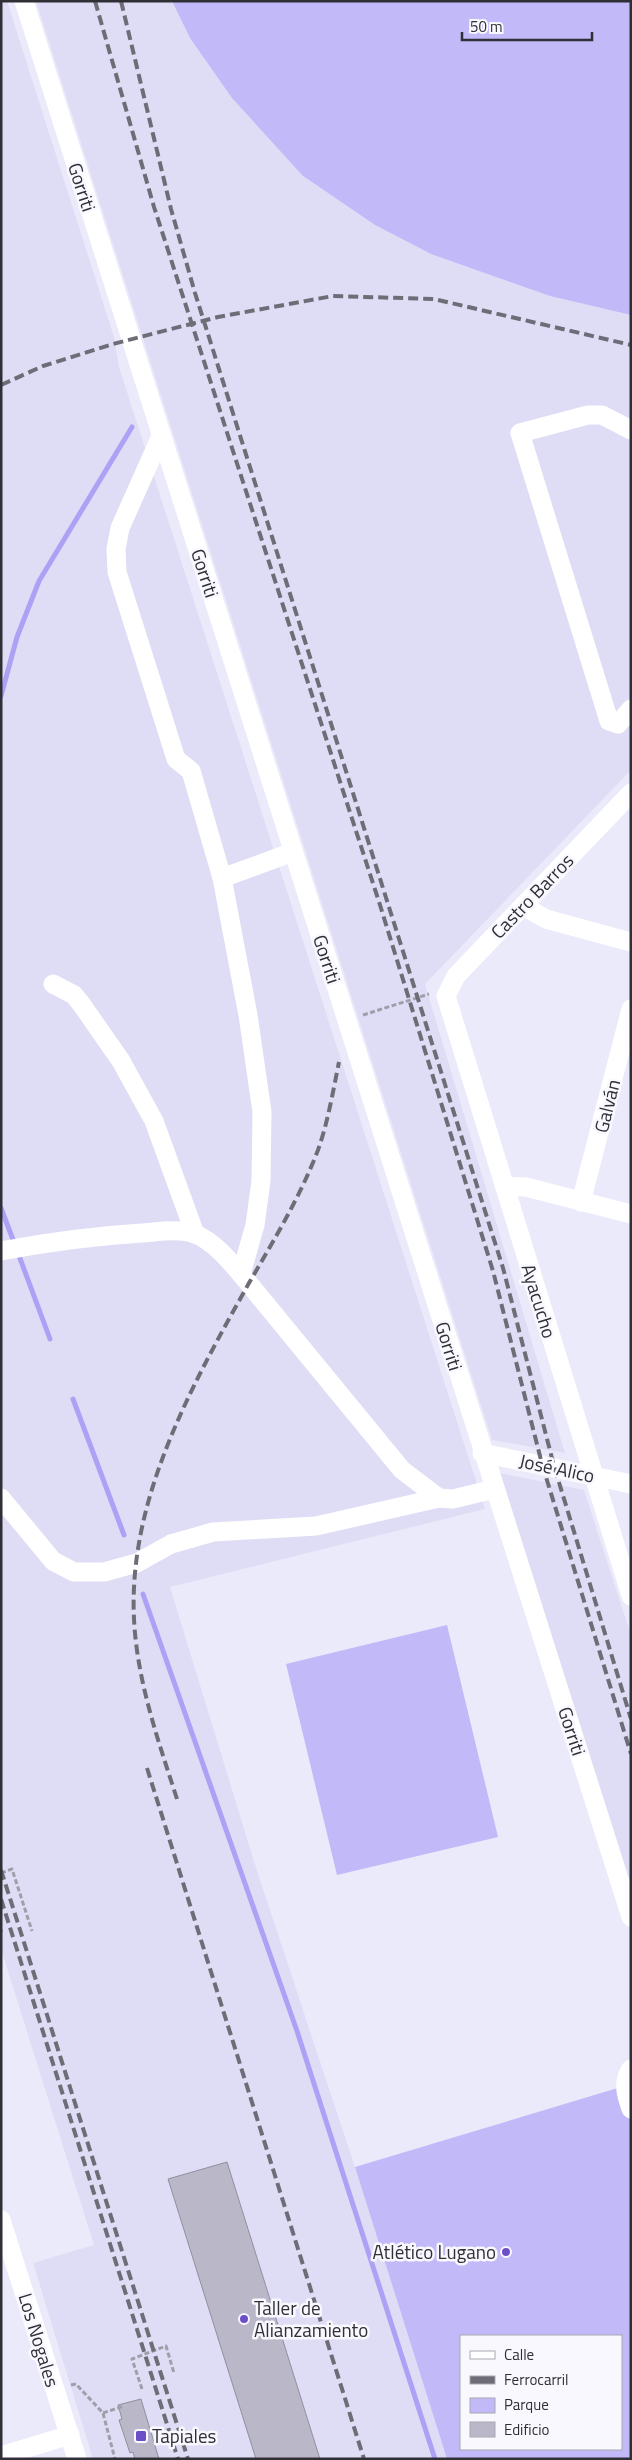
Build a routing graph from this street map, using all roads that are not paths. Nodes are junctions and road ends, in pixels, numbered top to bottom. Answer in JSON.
{"nodes":[{"id":1,"x":24,"y":1,"type":"edge"},
{"id":2,"x":631,"y":430,"type":"edge"},
{"id":3,"x":161,"y":436,"type":"junction"},
{"id":4,"x":631,"y":709,"type":"edge"},
{"id":5,"x":631,"y":793,"type":"edge"},
{"id":6,"x":293,"y":852,"type":"junction"},
{"id":7,"x":222,"y":878,"type":"junction"},
{"id":8,"x":523,"y":906,"type":"junction"},
{"id":9,"x":631,"y":942,"type":"edge"},
{"id":10,"x":54,"y":984,"type":"dead end"},
{"id":11,"x":448,"y":997,"type":"joint"},
{"id":12,"x":631,"y":1009,"type":"edge"},
{"id":13,"x":504,"y":1186,"type":"junction"},
{"id":14,"x":581,"y":1202,"type":"junction"},
{"id":15,"x":631,"y":1214,"type":"edge"},
{"id":16,"x":195,"y":1234,"type":"junction"},
{"id":17,"x":12,"y":1249,"type":"edge"},
{"id":18,"x":241,"y":1274,"type":"junction"},
{"id":19,"x":482,"y":1453,"type":"junction"},
{"id":20,"x":593,"y":1476,"type":"junction"},
{"id":21,"x":631,"y":1484,"type":"edge"},
{"id":22,"x":494,"y":1489,"type":"junction"},
{"id":23,"x":1,"y":1498,"type":"edge"},
{"id":24,"x":439,"y":1498,"type":"junction"},
{"id":25,"x":631,"y":1596,"type":"edge"},
{"id":26,"x":631,"y":1917,"type":"edge"},
{"id":27,"x":631,"y":2069,"type":"edge"},
{"id":28,"x":631,"y":2109,"type":"edge"},
{"id":29,"x":1,"y":2220,"type":"edge"},
{"id":30,"x":70,"y":2435,"type":"junction"},
{"id":31,"x":1,"y":2456,"type":"edge"},
{"id":32,"x":77,"y":2459,"type":"edge"}],
"edges":[{"from":1,"to":3,"type":"street","name":"Gorriti"},
{"from":2,"to":4,"type":"street"},
{"from":3,"to":6,"type":"street","name":"Gorriti"},
{"from":3,"to":7,"type":"street"},
{"from":5,"to":8,"type":"street","name":"Castro Barros"},
{"from":6,"to":7,"type":"street"},
{"from":6,"to":19,"type":"street","name":"Gorriti"},
{"from":7,"to":18,"type":"street"},
{"from":8,"to":9,"type":"street"},
{"from":8,"to":11,"type":"street","name":"Castro Barros"},
{"from":10,"to":16,"type":"street"},
{"from":11,"to":13,"type":"street","name":"Ayacucho"},
{"from":12,"to":14,"type":"street","name":"Galván"},
{"from":13,"to":14,"type":"street"},
{"from":13,"to":20,"type":"street","name":"Ayacucho"},
{"from":14,"to":15,"type":"street"},
{"from":16,"to":17,"type":"street"},
{"from":16,"to":18,"type":"street"},
{"from":18,"to":24,"type":"street"},
{"from":19,"to":20,"type":"street","name":"José Alico"},
{"from":19,"to":22,"type":"street","name":"Gorriti"},
{"from":20,"to":21,"type":"street","name":"José Alico"},
{"from":20,"to":25,"type":"street","name":"Ayacucho"},
{"from":22,"to":24,"type":"street"},
{"from":22,"to":26,"type":"street","name":"Gorriti"},
{"from":23,"to":24,"type":"street"},
{"from":27,"to":28,"type":"street"},
{"from":29,"to":30,"type":"street","name":"Los Nogales"},
{"from":30,"to":31,"type":"street"},
{"from":30,"to":32,"type":"street","name":"Los Nogales"}]}
